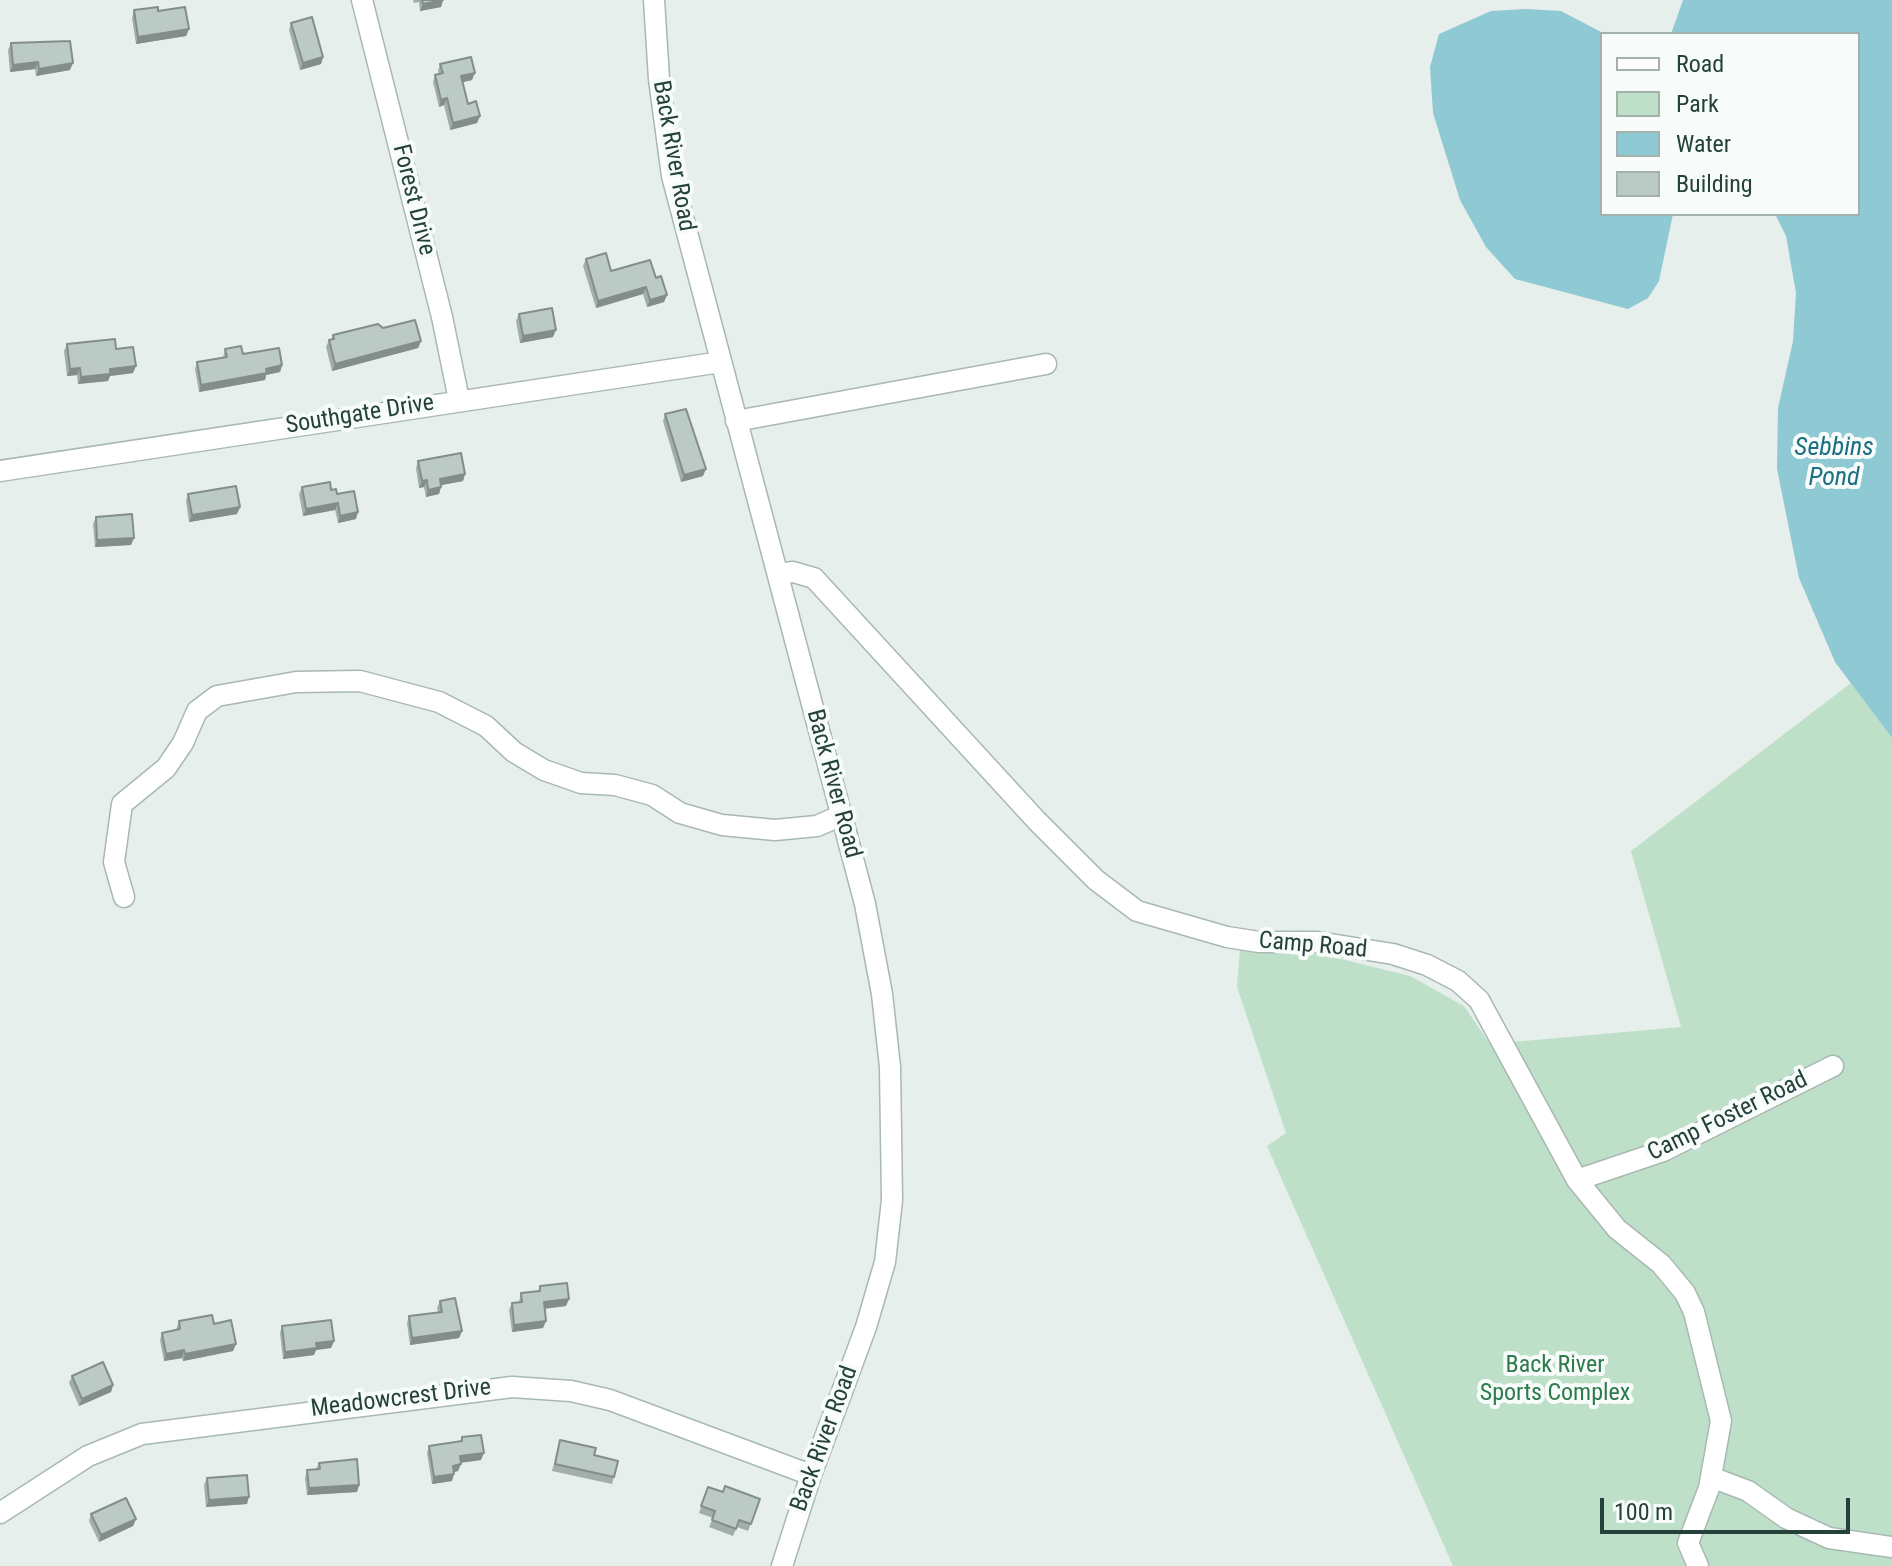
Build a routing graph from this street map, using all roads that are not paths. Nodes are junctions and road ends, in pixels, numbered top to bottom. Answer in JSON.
{"nodes":[{"id":1,"x":362,"y":0,"type":"edge"},
{"id":2,"x":654,"y":0,"type":"edge"},
{"id":3,"x":721,"y":362,"type":"junction"},
{"id":4,"x":1046,"y":364,"type":"dead end"},
{"id":5,"x":459,"y":400,"type":"junction"},
{"id":6,"x":736,"y":421,"type":"junction"},
{"id":7,"x":0,"y":471,"type":"edge"},
{"id":8,"x":778,"y":574,"type":"junction"},
{"id":9,"x":842,"y":815,"type":"junction"},
{"id":10,"x":124,"y":897,"type":"dead end"},
{"id":11,"x":1833,"y":1066,"type":"dead end"},
{"id":12,"x":1577,"y":1180,"type":"junction"},
{"id":13,"x":811,"y":1475,"type":"junction"},
{"id":14,"x":1711,"y":1477,"type":"junction"},
{"id":15,"x":0,"y":1513,"type":"edge"},
{"id":16,"x":1892,"y":1547,"type":"edge"},
{"id":17,"x":782,"y":1566,"type":"edge"},
{"id":18,"x":1698,"y":1566,"type":"edge"}],
"edges":[{"from":1,"to":5,"type":"street","name":"Forest Drive"},
{"from":2,"to":3,"type":"street","name":"Back River Road"},
{"from":3,"to":5,"type":"street","name":"Southgate Drive"},
{"from":3,"to":6,"type":"street","name":"Back River Road"},
{"from":4,"to":6,"type":"street"},
{"from":5,"to":7,"type":"street","name":"Southgate Drive"},
{"from":6,"to":8,"type":"street","name":"Back River Road"},
{"from":8,"to":9,"type":"street","name":"Back River Road"},
{"from":8,"to":12,"type":"street","name":"Camp Road"},
{"from":9,"to":10,"type":"street"},
{"from":9,"to":13,"type":"street","name":"Back River Road"},
{"from":11,"to":12,"type":"street","name":"Camp Foster Road"},
{"from":12,"to":14,"type":"street","name":"Camp Road"},
{"from":13,"to":15,"type":"street","name":"Meadowcrest Drive"},
{"from":13,"to":17,"type":"street","name":"Back River Road"},
{"from":14,"to":16,"type":"street"},
{"from":14,"to":18,"type":"street","name":"Camp Road"}]}
